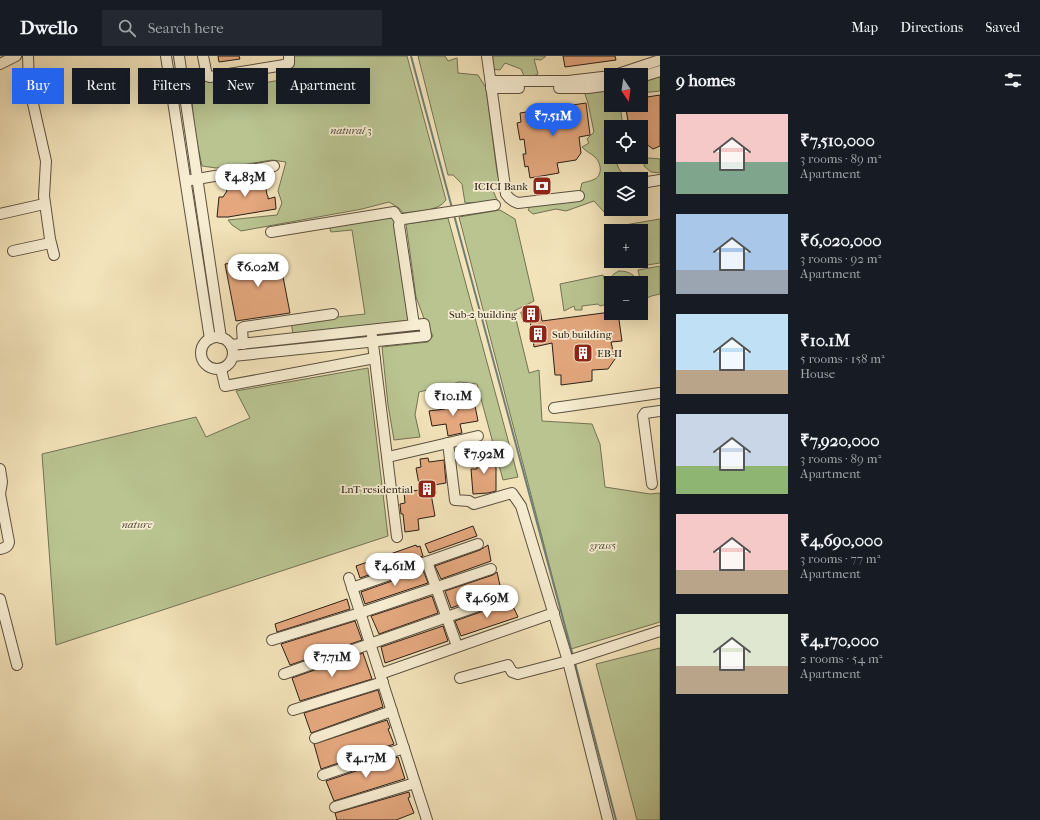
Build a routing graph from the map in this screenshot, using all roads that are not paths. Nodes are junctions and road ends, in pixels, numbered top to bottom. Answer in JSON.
{"nodes":[{"id":1,"x":16,"y":56,"type":"edge"},
{"id":2,"x":28,"y":56,"type":"edge"},
{"id":3,"x":166,"y":56,"type":"edge"},
{"id":4,"x":179,"y":56,"type":"edge"},
{"id":5,"x":203,"y":56,"type":"edge"},
{"id":6,"x":289,"y":56,"type":"edge"},
{"id":7,"x":487,"y":56,"type":"edge"},
{"id":8,"x":660,"y":60,"type":"edge"},
{"id":9,"x":0,"y":64,"type":"edge"},
{"id":10,"x":636,"y":68,"type":"edge"},
{"id":11,"x":660,"y":71,"type":"edge"},
{"id":12,"x":648,"y":75,"type":"edge"},
{"id":13,"x":604,"y":77,"type":"edge"},
{"id":14,"x":491,"y":84,"type":"junction"},
{"id":15,"x":604,"y":86,"type":"edge"},
{"id":16,"x":274,"y":166,"type":"dead end"},
{"id":17,"x":197,"y":179,"type":"junction"},
{"id":18,"x":660,"y":180,"type":"edge"},
{"id":19,"x":185,"y":181,"type":"junction"},
{"id":20,"x":648,"y":182,"type":"edge"},
{"id":21,"x":579,"y":196,"type":"dead end"},
{"id":22,"x":44,"y":204,"type":"junction"},
{"id":23,"x":495,"y":206,"type":"dead end"},
{"id":24,"x":0,"y":214,"type":"edge"},
{"id":25,"x":400,"y":221,"type":"junction"},
{"id":26,"x":271,"y":232,"type":"dead end"},
{"id":27,"x":50,"y":243,"type":"junction"},
{"id":28,"x":13,"y":251,"type":"dead end"},
{"id":29,"x":54,"y":255,"type":"dead end"},
{"id":30,"x":333,"y":314,"type":"dead end"},
{"id":31,"x":287,"y":320,"type":"junction"},
{"id":32,"x":414,"y":325,"type":"junction"},
{"id":33,"x":371,"y":330,"type":"junction"},
{"id":34,"x":221,"y":338,"type":"junction"},
{"id":35,"x":290,"y":339,"type":"junction"},
{"id":36,"x":210,"y":340,"type":"junction"},
{"id":37,"x":373,"y":341,"type":"junction"},
{"id":38,"x":243,"y":344,"type":"junction"},
{"id":39,"x":232,"y":350,"type":"junction"},
{"id":40,"x":375,"y":358,"type":"junction"},
{"id":41,"x":221,"y":369,"type":"junction"},
{"id":42,"x":660,"y":392,"type":"edge"},
{"id":43,"x":554,"y":408,"type":"dead end"},
{"id":44,"x":660,"y":411,"type":"edge"},
{"id":45,"x":478,"y":436,"type":"dead end"},
{"id":46,"x":448,"y":443,"type":"junction"},
{"id":47,"x":388,"y":457,"type":"junction"},
{"id":48,"x":0,"y":469,"type":"edge"},
{"id":49,"x":652,"y":484,"type":"dead end"},
{"id":50,"x":0,"y":494,"type":"edge"},
{"id":51,"x":397,"y":537,"type":"dead end"},
{"id":52,"x":478,"y":544,"type":"dead end"},
{"id":53,"x":0,"y":549,"type":"edge"},
{"id":54,"x":426,"y":562,"type":"junction"},
{"id":55,"x":491,"y":569,"type":"dead end"},
{"id":56,"x":436,"y":587,"type":"junction"},
{"id":57,"x":504,"y":597,"type":"dead end"},
{"id":58,"x":0,"y":599,"type":"edge"},
{"id":59,"x":360,"y":613,"type":"junction"},
{"id":60,"x":554,"y":613,"type":"junction"},
{"id":61,"x":447,"y":618,"type":"junction"},
{"id":62,"x":660,"y":631,"type":"edge"},
{"id":63,"x":272,"y":640,"type":"dead end"},
{"id":64,"x":370,"y":644,"type":"junction"},
{"id":65,"x":457,"y":646,"type":"junction"},
{"id":66,"x":568,"y":661,"type":"junction"},
{"id":67,"x":18,"y":665,"type":"dead end"},
{"id":68,"x":284,"y":674,"type":"dead end"},
{"id":69,"x":381,"y":678,"type":"junction"},
{"id":70,"x":460,"y":678,"type":"dead end"},
{"id":71,"x":293,"y":710,"type":"dead end"},
{"id":72,"x":392,"y":711,"type":"junction"},
{"id":73,"x":314,"y":738,"type":"dead end"},
{"id":74,"x":404,"y":748,"type":"junction"},
{"id":75,"x":323,"y":775,"type":"dead end"},
{"id":76,"x":415,"y":783,"type":"junction"},
{"id":77,"x":335,"y":808,"type":"dead end"},
{"id":78,"x":426,"y":820,"type":"edge"},
{"id":79,"x":608,"y":820,"type":"edge"}],
"edges":[{"from":1,"to":9,"type":"street"},
{"from":2,"to":22,"type":"street"},
{"from":3,"to":19,"type":"street"},
{"from":4,"to":17,"type":"street"},
{"from":5,"to":6,"type":"street"},
{"from":7,"to":14,"type":"street"},
{"from":8,"to":10,"type":"street"},
{"from":11,"to":12,"type":"street"},
{"from":13,"to":14,"type":"street"},
{"from":14,"to":15,"type":"street"},
{"from":14,"to":21,"type":"street"},
{"from":16,"to":17,"type":"street"},
{"from":17,"to":19,"type":"street"},
{"from":17,"to":34,"type":"street"},
{"from":18,"to":20,"type":"street"},
{"from":19,"to":36,"type":"street"},
{"from":22,"to":24,"type":"street"},
{"from":22,"to":27,"type":"street"},
{"from":23,"to":25,"type":"street"},
{"from":25,"to":26,"type":"street"},
{"from":25,"to":32,"type":"street"},
{"from":27,"to":28,"type":"street"},
{"from":27,"to":29,"type":"street"},
{"from":30,"to":31,"type":"street"},
{"from":31,"to":35,"type":"street"},
{"from":31,"to":38,"type":"street"},
{"from":32,"to":33,"type":"street"},
{"from":32,"to":37,"type":"street"},
{"from":33,"to":35,"type":"street"},
{"from":33,"to":37,"type":"street"},
{"from":34,"to":36,"type":"street"},
{"from":34,"to":39,"type":"street"},
{"from":35,"to":38,"type":"street"},
{"from":36,"to":41,"type":"street"},
{"from":37,"to":39,"type":"street"},
{"from":37,"to":40,"type":"street"},
{"from":38,"to":39,"type":"street"},
{"from":39,"to":41,"type":"street"},
{"from":40,"to":41,"type":"street"},
{"from":40,"to":47,"type":"street"},
{"from":42,"to":43,"type":"street"},
{"from":44,"to":49,"type":"street"},
{"from":45,"to":46,"type":"street"},
{"from":46,"to":47,"type":"street"},
{"from":46,"to":60,"type":"street"},
{"from":47,"to":51,"type":"street"},
{"from":48,"to":50,"type":"street"},
{"from":50,"to":53,"type":"street"},
{"from":52,"to":54,"type":"street"},
{"from":54,"to":56,"type":"street"},
{"from":54,"to":59,"type":"street"},
{"from":55,"to":56,"type":"street"},
{"from":56,"to":59,"type":"street"},
{"from":56,"to":61,"type":"street"},
{"from":57,"to":61,"type":"street"},
{"from":58,"to":67,"type":"street"},
{"from":59,"to":63,"type":"street"},
{"from":59,"to":64,"type":"street"},
{"from":60,"to":65,"type":"street"},
{"from":60,"to":66,"type":"street"},
{"from":61,"to":64,"type":"street"},
{"from":61,"to":65,"type":"street"},
{"from":62,"to":66,"type":"street"},
{"from":64,"to":68,"type":"street"},
{"from":64,"to":69,"type":"street"},
{"from":65,"to":69,"type":"street"},
{"from":66,"to":70,"type":"street"},
{"from":66,"to":79,"type":"street"},
{"from":69,"to":71,"type":"street"},
{"from":69,"to":72,"type":"street"},
{"from":72,"to":73,"type":"street"},
{"from":72,"to":74,"type":"street"},
{"from":74,"to":75,"type":"street"},
{"from":74,"to":76,"type":"street"},
{"from":76,"to":77,"type":"street"},
{"from":76,"to":78,"type":"street"}]}
